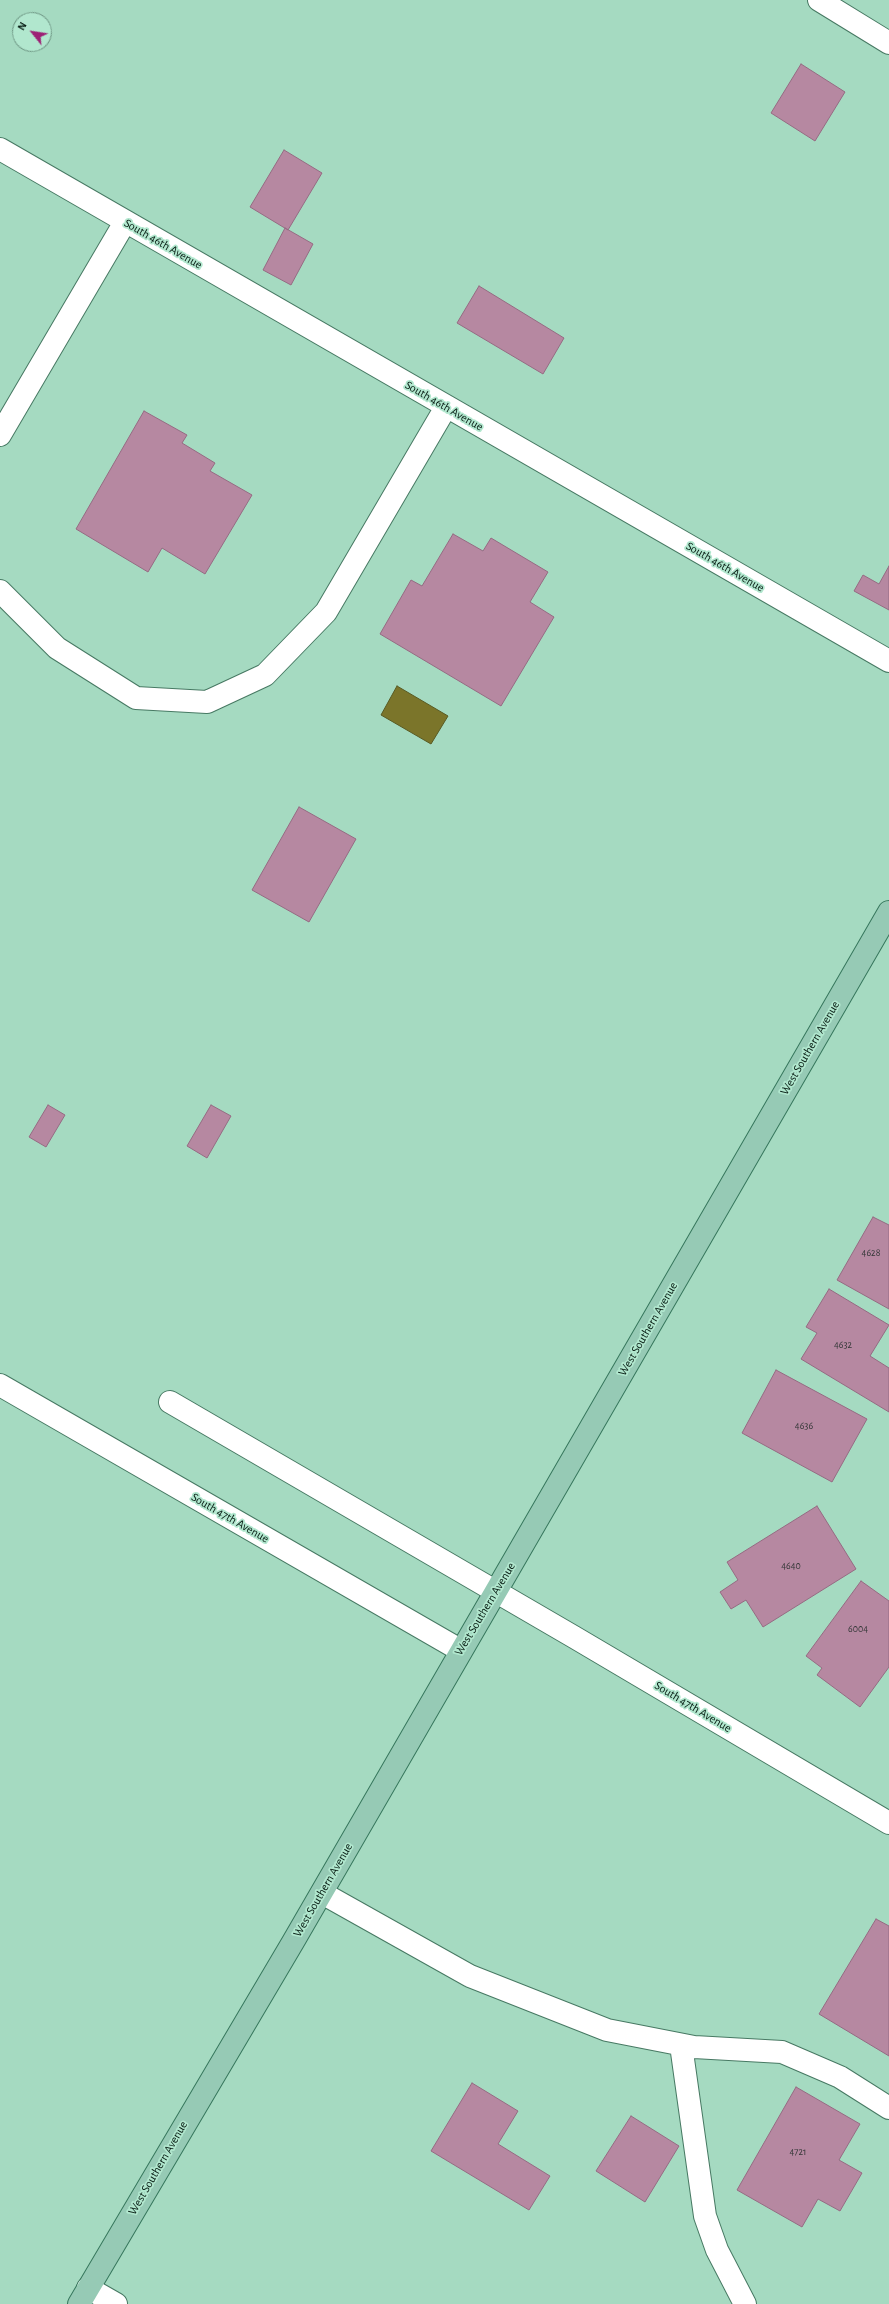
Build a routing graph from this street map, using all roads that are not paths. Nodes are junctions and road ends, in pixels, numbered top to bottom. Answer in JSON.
{"nodes":[{"id":1,"x":819,"y":0,"type":"edge"},
{"id":2,"x":889,"y":43,"type":"edge"},
{"id":3,"x":0,"y":149,"type":"edge"},
{"id":4,"x":125,"y":222,"type":"junction"},
{"id":5,"x":446,"y":407,"type":"junction"},
{"id":6,"x":0,"y":435,"type":"edge"},
{"id":7,"x":0,"y":591,"type":"edge"},
{"id":8,"x":889,"y":661,"type":"edge"},
{"id":9,"x":889,"y":912,"type":"edge"},
{"id":10,"x":0,"y":1385,"type":"edge"},
{"id":11,"x":170,"y":1402,"type":"dead end"},
{"id":12,"x":496,"y":1591,"type":"junction"},
{"id":13,"x":460,"y":1650,"type":"junction"},
{"id":14,"x":889,"y":1823,"type":"edge"},
{"id":15,"x":322,"y":1893,"type":"junction"},
{"id":16,"x":681,"y":2044,"type":"junction"},
{"id":17,"x":889,"y":2108,"type":"edge"},
{"id":18,"x":84,"y":2296,"type":"edge"},
{"id":19,"x":116,"y":2304,"type":"edge"},
{"id":20,"x":745,"y":2304,"type":"edge"}],
"edges":[{"from":1,"to":2,"type":"street"},
{"from":3,"to":4,"type":"street","name":"South 46th Avenue"},
{"from":4,"to":5,"type":"street","name":"South 46th Avenue"},
{"from":4,"to":6,"type":"street"},
{"from":5,"to":7,"type":"street"},
{"from":5,"to":8,"type":"street","name":"South 46th Avenue"},
{"from":9,"to":12,"type":"main road","name":"West Southern Avenue"},
{"from":10,"to":13,"type":"street","name":"South 47th Avenue"},
{"from":11,"to":12,"type":"street","name":"South 47th Avenue"},
{"from":12,"to":13,"type":"main road","name":"West Southern Avenue"},
{"from":12,"to":14,"type":"street","name":"South 47th Avenue"},
{"from":13,"to":15,"type":"main road","name":"West Southern Avenue"},
{"from":15,"to":16,"type":"street"},
{"from":15,"to":18,"type":"main road","name":"West Southern Avenue"},
{"from":16,"to":17,"type":"street"},
{"from":16,"to":20,"type":"street"},
{"from":18,"to":19,"type":"street"}]}
